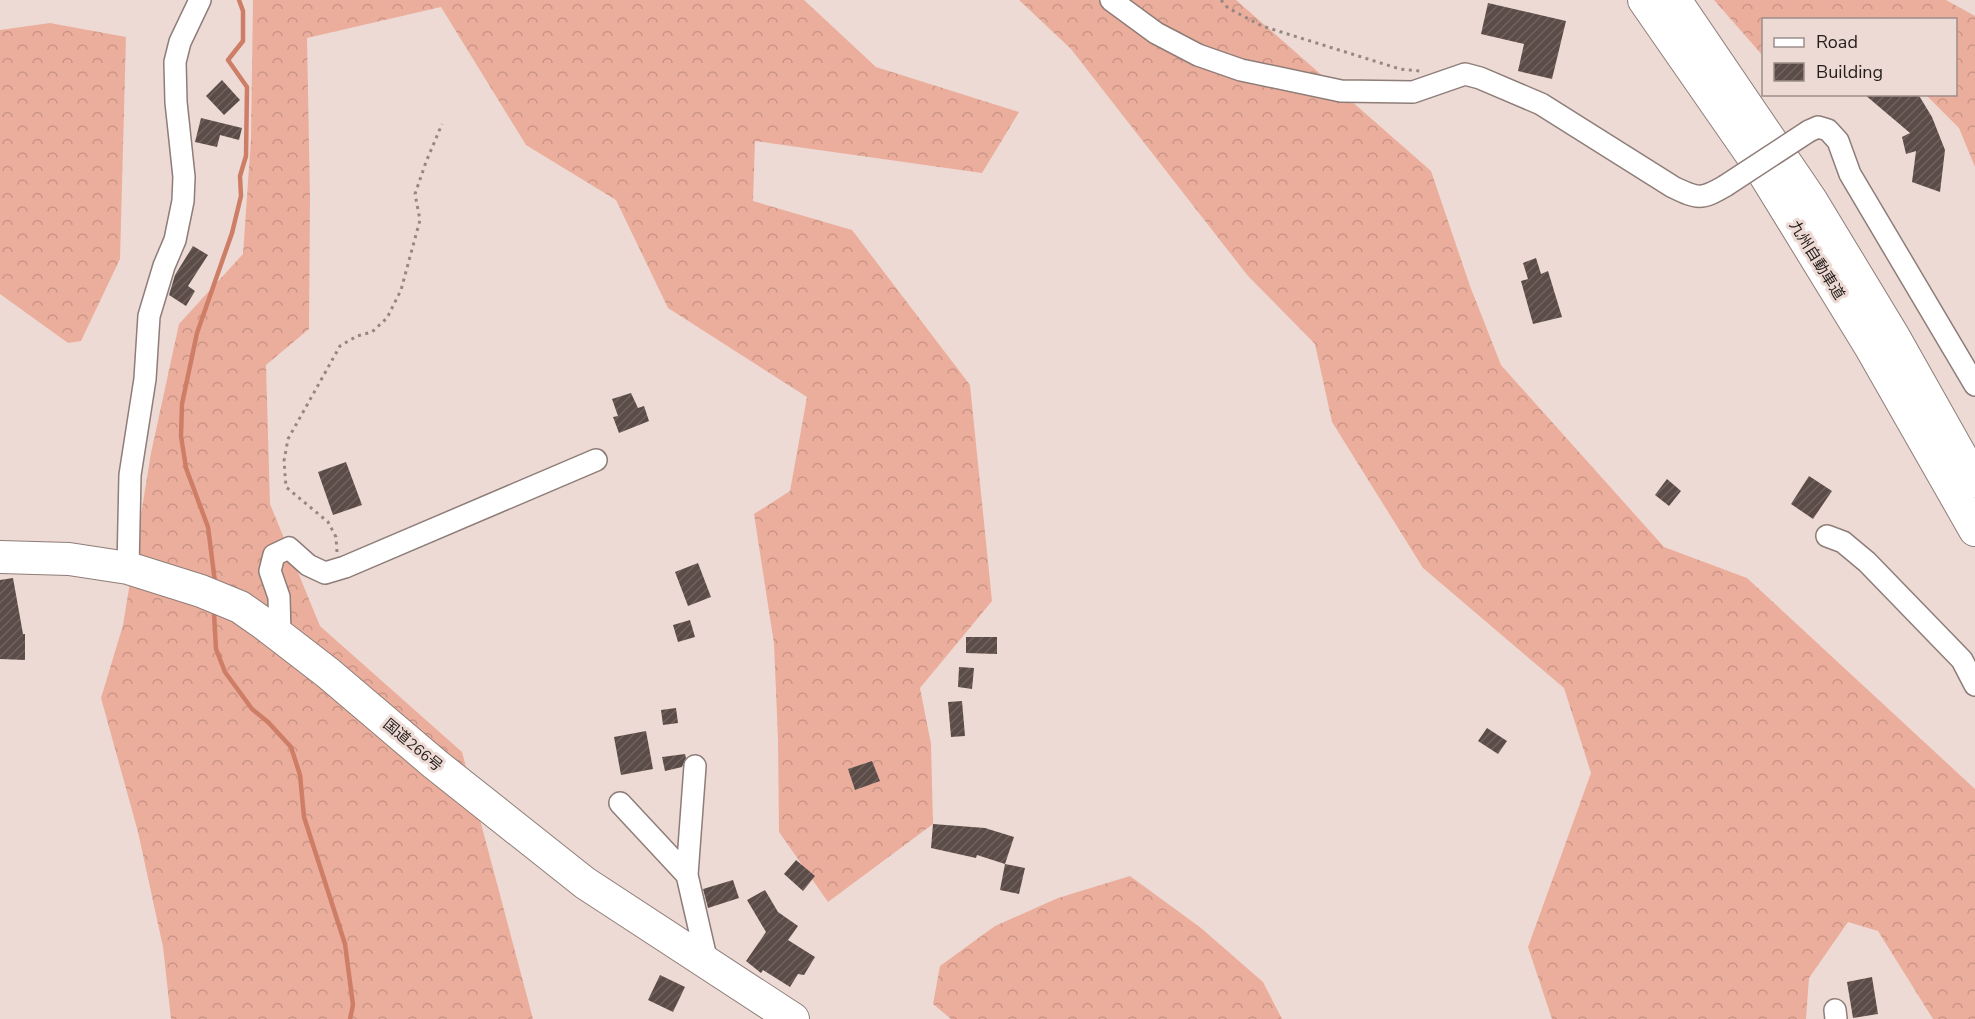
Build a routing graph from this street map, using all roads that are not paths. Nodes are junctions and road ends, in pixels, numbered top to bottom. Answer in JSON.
{"nodes":[{"id":1,"x":200,"y":0,"type":"edge"},
{"id":2,"x":1112,"y":0,"type":"edge"},
{"id":3,"x":1644,"y":0,"type":"edge"},
{"id":4,"x":1675,"y":0,"type":"edge"},
{"id":5,"x":1975,"y":385,"type":"edge"},
{"id":6,"x":596,"y":460,"type":"dead end"},
{"id":7,"x":1975,"y":481,"type":"edge"},
{"id":8,"x":1975,"y":530,"type":"edge"},
{"id":9,"x":1827,"y":536,"type":"dead end"},
{"id":10,"x":0,"y":557,"type":"edge"},
{"id":11,"x":128,"y":568,"type":"junction"},
{"id":12,"x":280,"y":635,"type":"junction"},
{"id":13,"x":1975,"y":685,"type":"edge"},
{"id":14,"x":695,"y":766,"type":"dead end"},
{"id":15,"x":707,"y":962,"type":"junction"},
{"id":16,"x":793,"y":1019,"type":"edge"}],
"edges":[{"from":1,"to":11,"type":"street"},
{"from":2,"to":5,"type":"street","bridge":true},
{"from":3,"to":8,"type":"highway","name":"九州自動車道"},
{"from":4,"to":7,"type":"highway","name":"九州自動車道"},
{"from":6,"to":12,"type":"street"},
{"from":9,"to":13,"type":"street"},
{"from":10,"to":11,"type":"highway","name":"国道266号"},
{"from":11,"to":12,"type":"highway","name":"国道266号"},
{"from":12,"to":15,"type":"highway","name":"国道266号"},
{"from":14,"to":15,"type":"street"},
{"from":15,"to":16,"type":"highway","name":"国道266号"}]}
